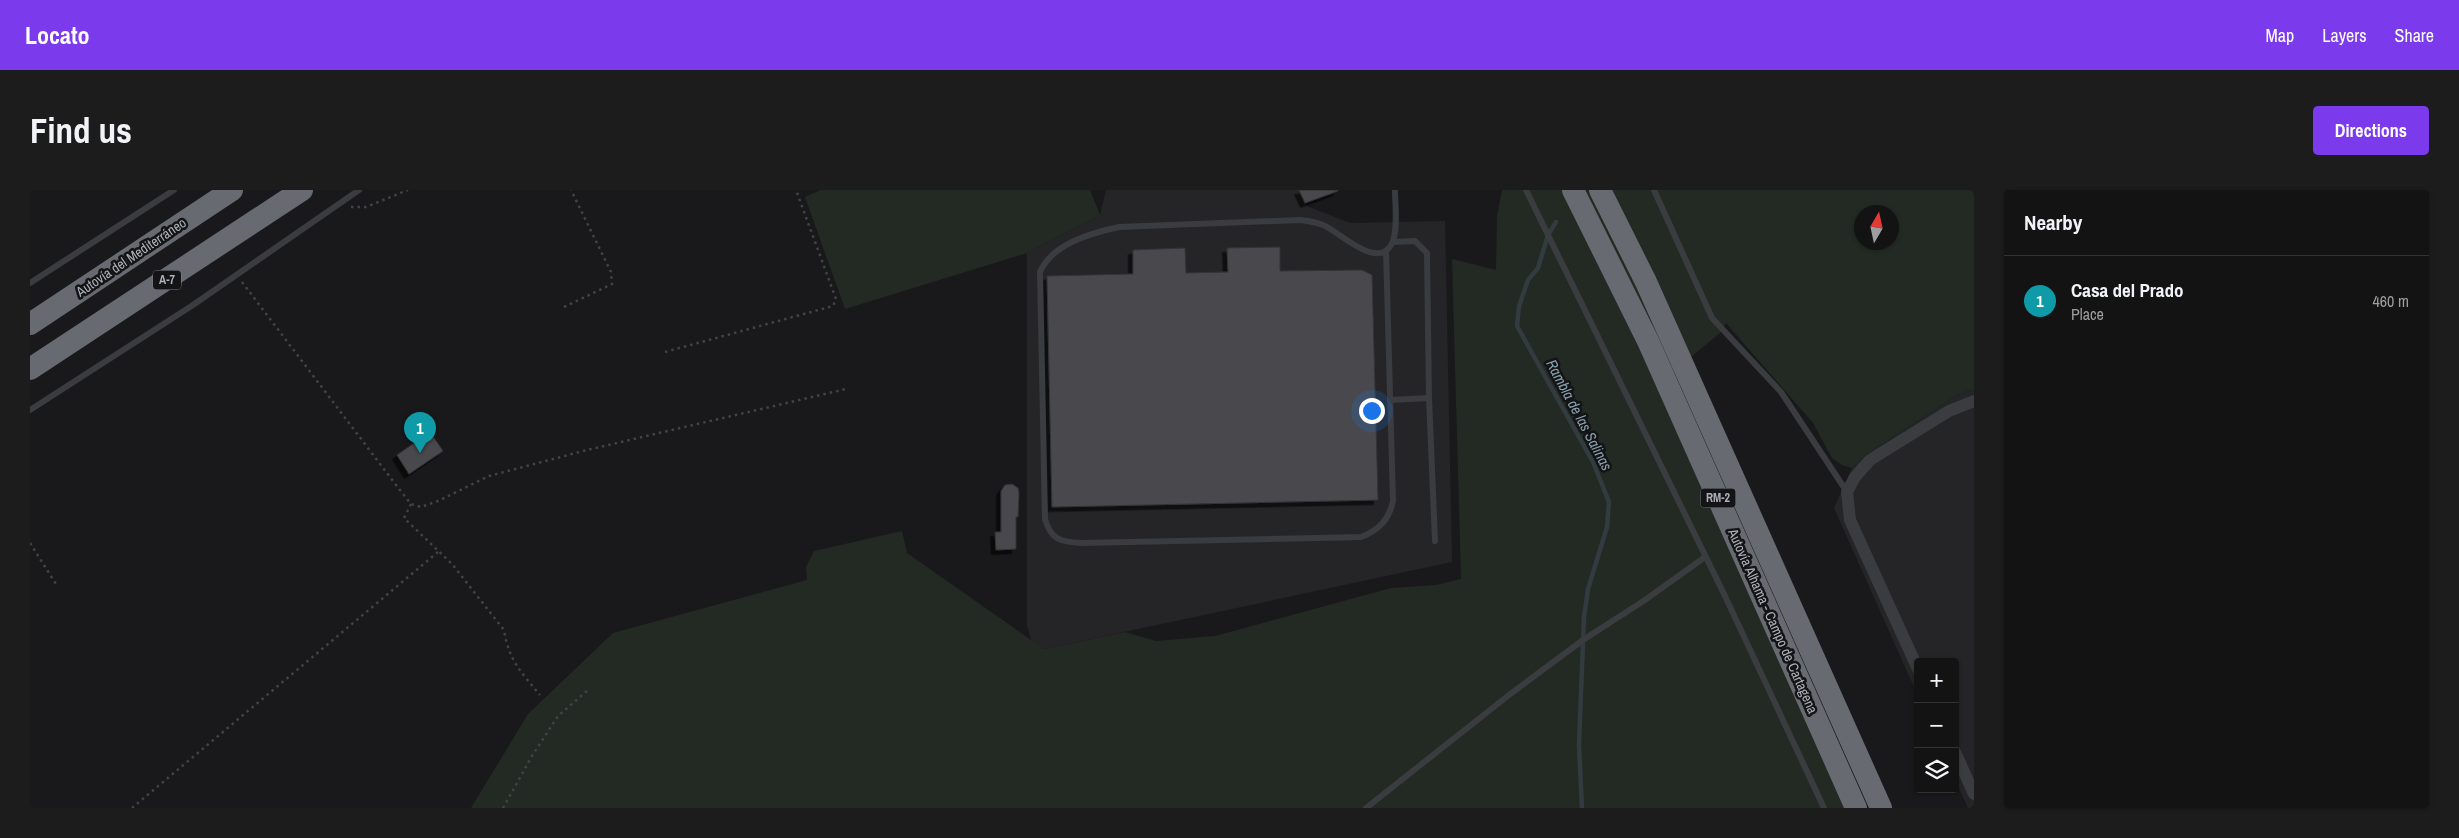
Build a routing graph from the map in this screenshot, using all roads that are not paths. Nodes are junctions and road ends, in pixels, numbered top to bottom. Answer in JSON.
{"nodes":[{"id":1,"x":174,"y":190,"type":"edge"},
{"id":2,"x":232,"y":190,"type":"edge"},
{"id":3,"x":302,"y":190,"type":"edge"},
{"id":4,"x":358,"y":190,"type":"edge"},
{"id":5,"x":1395,"y":190,"type":"edge"},
{"id":6,"x":1526,"y":190,"type":"edge"},
{"id":7,"x":1573,"y":190,"type":"edge"},
{"id":8,"x":1600,"y":190,"type":"edge"},
{"id":9,"x":1654,"y":190,"type":"edge"},
{"id":10,"x":1393,"y":242,"type":"junction"},
{"id":11,"x":1386,"y":250,"type":"junction"},
{"id":12,"x":30,"y":283,"type":"edge"},
{"id":13,"x":30,"y":324,"type":"edge"},
{"id":14,"x":30,"y":368,"type":"edge"},
{"id":15,"x":1429,"y":398,"type":"junction"},
{"id":16,"x":1390,"y":400,"type":"junction"},
{"id":17,"x":1974,"y":401,"type":"edge"},
{"id":18,"x":30,"y":410,"type":"edge"},
{"id":19,"x":1847,"y":492,"type":"junction"},
{"id":20,"x":1435,"y":541,"type":"dead end"},
{"id":21,"x":1705,"y":557,"type":"junction"},
{"id":22,"x":1914,"y":660,"type":"edge"},
{"id":23,"x":1959,"y":761,"type":"edge"},
{"id":24,"x":1974,"y":794,"type":"edge"},
{"id":25,"x":1366,"y":808,"type":"edge"},
{"id":26,"x":1824,"y":808,"type":"edge"},
{"id":27,"x":1856,"y":808,"type":"edge"},
{"id":28,"x":1881,"y":808,"type":"edge"}],
"edges":[{"from":1,"to":12,"type":"lane"},
{"from":2,"to":13,"type":"highway","name":"Autovía del Mediterráneo"},
{"from":3,"to":14,"type":"highway","number":"A-7"},
{"from":4,"to":18,"type":"lane"},
{"from":5,"to":10,"type":"lane"},
{"from":6,"to":21,"type":"lane"},
{"from":7,"to":27,"type":"highway","name":"Autovía Alhama - Campo de Cartagena","number":"RM-2"},
{"from":8,"to":28,"type":"highway","name":"Autovía Alhama - Campo de Cartagena","number":"RM-2"},
{"from":9,"to":19,"type":"lane"},
{"from":10,"to":11,"type":"lane"},
{"from":10,"to":15,"type":"lane"},
{"from":11,"to":16,"type":"lane"},
{"from":11,"to":16,"type":"lane"},
{"from":15,"to":16,"type":"lane"},
{"from":15,"to":20,"type":"lane"},
{"from":17,"to":19,"type":"street"},
{"from":19,"to":22,"type":"street"},
{"from":21,"to":25,"type":"lane"},
{"from":21,"to":26,"type":"lane"},
{"from":23,"to":24,"type":"street"}]}
